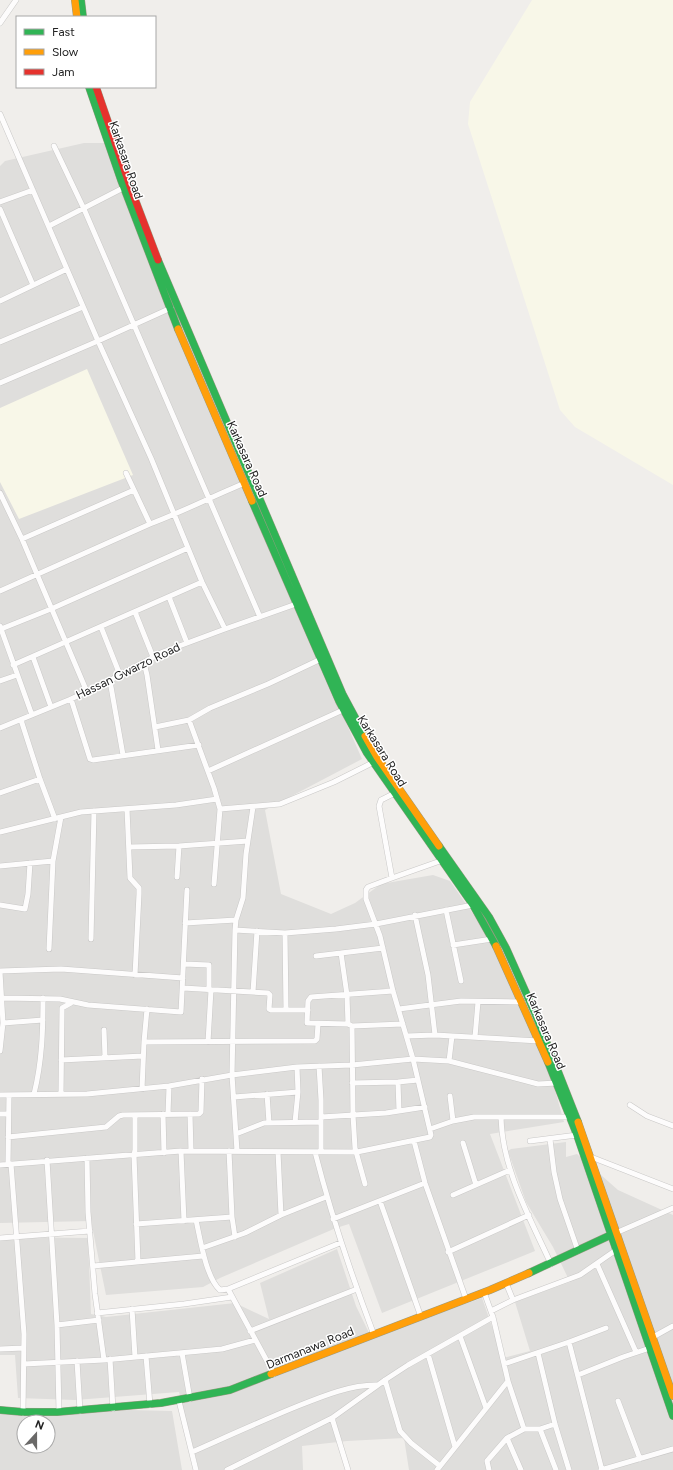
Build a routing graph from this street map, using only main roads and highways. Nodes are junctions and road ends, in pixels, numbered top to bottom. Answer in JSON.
{"nodes":[{"id":1,"x":75,"y":0,"type":"edge"},
{"id":2,"x":81,"y":0,"type":"edge"},
{"id":3,"x":77,"y":16,"type":"edge"},
{"id":4,"x":83,"y":16,"type":"edge"},
{"id":5,"x":89,"y":88,"type":"edge"},
{"id":6,"x":96,"y":88,"type":"edge"},
{"id":7,"x":127,"y":186,"type":"junction"},
{"id":8,"x":172,"y":307,"type":"junction"},
{"id":9,"x":300,"y":603,"type":"junction"},
{"id":10,"x":376,"y":761,"type":"junction"},
{"id":11,"x":445,"y":859,"type":"junction"},
{"id":12,"x":458,"y":877,"type":"junction"},
{"id":13,"x":614,"y":1234,"type":"junction"},
{"id":14,"x":673,"y":1396,"type":"edge"},
{"id":15,"x":0,"y":1410,"type":"edge"},
{"id":16,"x":673,"y":1416,"type":"edge"}],
"edges":[{"from":1,"to":3,"type":"main road"},
{"from":2,"to":4,"type":"main road"},
{"from":5,"to":7,"type":"main road","name":"Karkasara Road"},
{"from":6,"to":7,"type":"main road","name":"Karkasara Road"},
{"from":7,"to":8,"type":"main road","name":"Karkasara Road"},
{"from":8,"to":9,"type":"main road","name":"Karkasara Road"},
{"from":8,"to":9,"type":"main road","name":"Karkasara Road"},
{"from":9,"to":10,"type":"main road","name":"Karkasara Road"},
{"from":9,"to":10,"type":"main road","name":"Karkasara Road"},
{"from":10,"to":11,"type":"main road","name":"Karkasara Road"},
{"from":10,"to":11,"type":"main road","name":"Karkasara Road"},
{"from":11,"to":12,"type":"main road","name":"Karkasara Road"},
{"from":12,"to":13,"type":"main road","name":"Karkasara Road"},
{"from":12,"to":13,"type":"main road","name":"Karkasara Road"},
{"from":13,"to":14,"type":"main road","name":"Karkasara Road"},
{"from":13,"to":15,"type":"main road","name":"Darmanawa Road"},
{"from":13,"to":16,"type":"main road","name":"Karkasara Road"}]}
